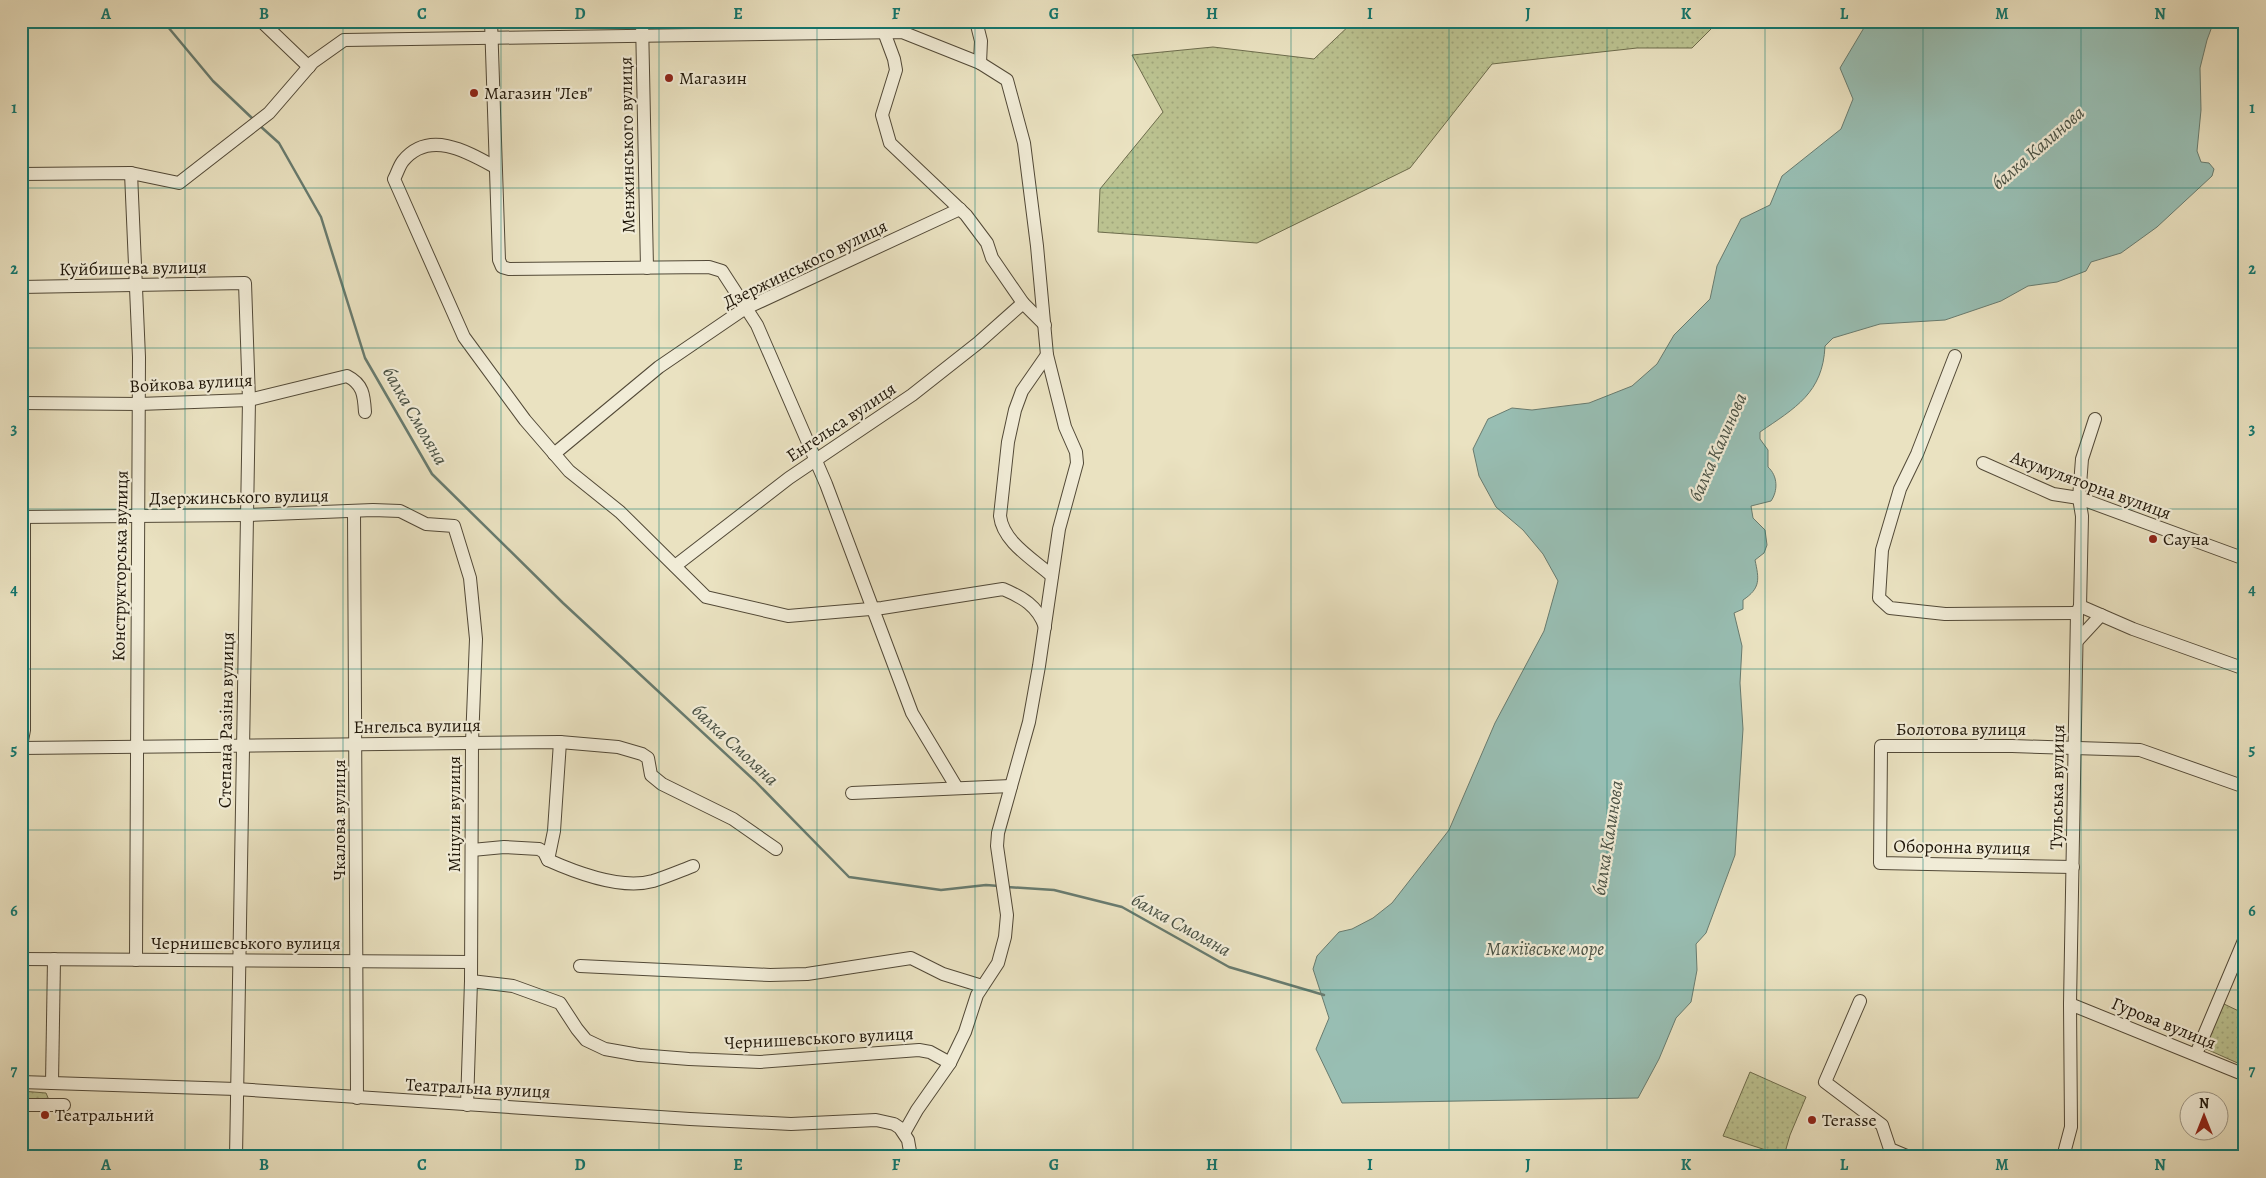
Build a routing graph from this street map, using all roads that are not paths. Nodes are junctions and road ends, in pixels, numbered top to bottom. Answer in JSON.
{"nodes":[{"id":1,"x":262,"y":21,"type":"edge"},
{"id":2,"x":491,"y":21,"type":"edge"},
{"id":3,"x":642,"y":21,"type":"edge"},
{"id":4,"x":976,"y":21,"type":"edge"},
{"id":5,"x":884,"y":32,"type":"junction"},
{"id":6,"x":642,"y":36,"type":"junction"},
{"id":7,"x":491,"y":38,"type":"junction"},
{"id":8,"x":980,"y":62,"type":"junction"},
{"id":9,"x":309,"y":67,"type":"junction"},
{"id":10,"x":495,"y":167,"type":"junction"},
{"id":11,"x":131,"y":173,"type":"junction"},
{"id":12,"x":21,"y":174,"type":"edge"},
{"id":13,"x":960,"y":209,"type":"junction"},
{"id":14,"x":647,"y":268,"type":"junction"},
{"id":15,"x":245,"y":284,"type":"joint"},
{"id":16,"x":138,"y":285,"type":"junction"},
{"id":17,"x":21,"y":287,"type":"edge"},
{"id":18,"x":1023,"y":304,"type":"junction"},
{"id":19,"x":746,"y":308,"type":"junction"},
{"id":20,"x":1045,"y":325,"type":"junction"},
{"id":21,"x":1047,"y":356,"type":"junction"},
{"id":22,"x":1955,"y":356,"type":"dead end"},
{"id":23,"x":250,"y":400,"type":"junction"},
{"id":24,"x":21,"y":404,"type":"edge"},
{"id":25,"x":139,"y":404,"type":"junction"},
{"id":26,"x":365,"y":412,"type":"dead end"},
{"id":27,"x":2095,"y":419,"type":"dead end"},
{"id":28,"x":554,"y":454,"type":"junction"},
{"id":29,"x":816,"y":461,"type":"junction"},
{"id":30,"x":1983,"y":463,"type":"dead end"},
{"id":31,"x":2079,"y":498,"type":"junction"},
{"id":32,"x":354,"y":513,"type":"junction"},
{"id":33,"x":247,"y":515,"type":"junction"},
{"id":34,"x":139,"y":516,"type":"junction"},
{"id":35,"x":23,"y":517,"type":"edge"},
{"id":36,"x":454,"y":526,"type":"joint"},
{"id":37,"x":2245,"y":559,"type":"edge"},
{"id":38,"x":675,"y":566,"type":"junction"},
{"id":39,"x":1052,"y":576,"type":"junction"},
{"id":40,"x":873,"y":609,"type":"junction"},
{"id":41,"x":2078,"y":610,"type":"junction"},
{"id":42,"x":2101,"y":615,"type":"junction"},
{"id":43,"x":1045,"y":627,"type":"junction"},
{"id":44,"x":2077,"y":641,"type":"junction"},
{"id":45,"x":2245,"y":669,"type":"edge"},
{"id":46,"x":472,"y":742,"type":"junction"},
{"id":47,"x":560,"y":742,"type":"junction"},
{"id":48,"x":357,"y":744,"type":"junction"},
{"id":49,"x":243,"y":746,"type":"junction"},
{"id":50,"x":21,"y":747,"type":"edge"},
{"id":51,"x":136,"y":747,"type":"junction"},
{"id":52,"x":2075,"y":748,"type":"junction"},
{"id":53,"x":1011,"y":786,"type":"junction"},
{"id":54,"x":2245,"y":787,"type":"edge"},
{"id":55,"x":957,"y":788,"type":"junction"},
{"id":56,"x":21,"y":792,"type":"edge"},
{"id":57,"x":852,"y":793,"type":"dead end"},
{"id":58,"x":776,"y":849,"type":"dead end"},
{"id":59,"x":472,"y":850,"type":"junction"},
{"id":60,"x":548,"y":860,"type":"junction"},
{"id":61,"x":1880,"y":863,"type":"joint"},
{"id":62,"x":693,"y":866,"type":"dead end"},
{"id":63,"x":2073,"y":867,"type":"junction"},
{"id":64,"x":2245,"y":938,"type":"edge"},
{"id":65,"x":22,"y":959,"type":"edge"},
{"id":66,"x":54,"y":959,"type":"junction"},
{"id":67,"x":136,"y":960,"type":"junction"},
{"id":68,"x":239,"y":961,"type":"junction"},
{"id":69,"x":357,"y":961,"type":"junction"},
{"id":70,"x":471,"y":962,"type":"junction"},
{"id":71,"x":580,"y":966,"type":"dead end"},
{"id":72,"x":471,"y":981,"type":"junction"},
{"id":73,"x":982,"y":986,"type":"junction"},
{"id":74,"x":1860,"y":1001,"type":"dead end"},
{"id":75,"x":2070,"y":1004,"type":"junction"},
{"id":76,"x":2196,"y":1054,"type":"junction"},
{"id":77,"x":950,"y":1063,"type":"junction"},
{"id":78,"x":2245,"y":1075,"type":"edge"},
{"id":79,"x":21,"y":1082,"type":"edge"},
{"id":80,"x":52,"y":1083,"type":"junction"},
{"id":81,"x":236,"y":1089,"type":"junction"},
{"id":82,"x":357,"y":1098,"type":"junction"},
{"id":83,"x":467,"y":1104,"type":"junction"},
{"id":84,"x":21,"y":1105,"type":"edge"},
{"id":85,"x":64,"y":1105,"type":"dead end"},
{"id":86,"x":904,"y":1134,"type":"junction"},
{"id":87,"x":236,"y":1157,"type":"edge"},
{"id":88,"x":911,"y":1157,"type":"edge"},
{"id":89,"x":1909,"y":1157,"type":"edge"},
{"id":90,"x":2064,"y":1157,"type":"edge"}],
"edges":[{"from":1,"to":9,"type":"street"},
{"from":2,"to":7,"type":"street"},
{"from":3,"to":6,"type":"street","name":"Менжинського вулиця"},
{"from":4,"to":8,"type":"street"},
{"from":5,"to":6,"type":"street"},
{"from":5,"to":8,"type":"street"},
{"from":5,"to":13,"type":"street"},
{"from":6,"to":7,"type":"street"},
{"from":6,"to":14,"type":"street","name":"Менжинського вулиця"},
{"from":7,"to":9,"type":"street"},
{"from":7,"to":10,"type":"street"},
{"from":8,"to":20,"type":"street"},
{"from":9,"to":11,"type":"street"},
{"from":10,"to":14,"type":"street"},
{"from":10,"to":28,"type":"street"},
{"from":11,"to":12,"type":"street"},
{"from":11,"to":16,"type":"street","name":"Конструкторська вулиця"},
{"from":13,"to":18,"type":"street"},
{"from":13,"to":19,"type":"street","name":"Дзержинського вулиця"},
{"from":14,"to":19,"type":"street"},
{"from":15,"to":16,"type":"street","name":"Куйбишева вулиця"},
{"from":15,"to":23,"type":"street","name":"Степана Разіна вулиця"},
{"from":16,"to":17,"type":"street","name":"Куйбишева вулиця"},
{"from":16,"to":25,"type":"street","name":"Конструкторська вулиця"},
{"from":18,"to":20,"type":"street"},
{"from":18,"to":29,"type":"street","name":"Енгельса вулиця"},
{"from":19,"to":28,"type":"street","name":"Дзержинського вулиця"},
{"from":19,"to":29,"type":"street"},
{"from":20,"to":21,"type":"street"},
{"from":21,"to":39,"type":"street"},
{"from":21,"to":39,"type":"street"},
{"from":22,"to":41,"type":"street"},
{"from":23,"to":25,"type":"street","name":"Войкова вулиця"},
{"from":23,"to":26,"type":"street","name":"Войкова вулиця"},
{"from":23,"to":33,"type":"street","name":"Степана Разіна вулиця"},
{"from":24,"to":25,"type":"street","name":"Войкова вулиця"},
{"from":25,"to":34,"type":"street","name":"Конструкторська вулиця"},
{"from":27,"to":31,"type":"street","name":"Тульська вулиця"},
{"from":28,"to":38,"type":"street"},
{"from":29,"to":38,"type":"street","name":"Енгельса вулиця"},
{"from":29,"to":40,"type":"street"},
{"from":30,"to":31,"type":"street","name":"Акумуляторна вулиця"},
{"from":31,"to":37,"type":"street","name":"Акумуляторна вулиця"},
{"from":31,"to":41,"type":"street","name":"Тульська вулиця"},
{"from":32,"to":33,"type":"street","name":"Дзержинського вулиця"},
{"from":32,"to":36,"type":"street","name":"Дзержинського вулиця"},
{"from":32,"to":48,"type":"street","name":"Чкалова вулиця"},
{"from":33,"to":34,"type":"street","name":"Дзержинського вулиця"},
{"from":33,"to":49,"type":"street","name":"Степана Разіна вулиця"},
{"from":34,"to":35,"type":"street","name":"Дзержинського вулиця"},
{"from":34,"to":51,"type":"street","name":"Конструкторська вулиця"},
{"from":35,"to":50,"type":"street"},
{"from":36,"to":46,"type":"street","name":"Міцули вулиця"},
{"from":38,"to":40,"type":"street"},
{"from":39,"to":43,"type":"street"},
{"from":40,"to":43,"type":"street"},
{"from":40,"to":55,"type":"street"},
{"from":41,"to":42,"type":"street"},
{"from":41,"to":44,"type":"street","name":"Тульська вулиця"},
{"from":42,"to":44,"type":"street"},
{"from":42,"to":45,"type":"street"},
{"from":43,"to":53,"type":"street"},
{"from":44,"to":52,"type":"street","name":"Тульська вулиця"},
{"from":46,"to":47,"type":"street","name":"Енгельса вулиця"},
{"from":46,"to":48,"type":"street","name":"Енгельса вулиця"},
{"from":46,"to":59,"type":"street","name":"Міцули вулиця"},
{"from":47,"to":58,"type":"street","name":"Енгельса вулиця"},
{"from":47,"to":60,"type":"street"},
{"from":48,"to":49,"type":"street","name":"Енгельса вулиця"},
{"from":48,"to":69,"type":"street","name":"Чкалова вулиця"},
{"from":49,"to":51,"type":"street","name":"Енгельса вулиця"},
{"from":49,"to":68,"type":"street","name":"Степана Разіна вулиця"},
{"from":50,"to":51,"type":"street","name":"Енгельса вулиця"},
{"from":51,"to":67,"type":"street","name":"Конструкторська вулиця"},
{"from":52,"to":54,"type":"street","name":"Болотова вулиця"},
{"from":52,"to":61,"type":"street","name":"Болотова вулиця"},
{"from":52,"to":63,"type":"street","name":"Тульська вулиця"},
{"from":53,"to":55,"type":"street"},
{"from":53,"to":73,"type":"street"},
{"from":55,"to":57,"type":"street"},
{"from":56,"to":65,"type":"street"},
{"from":59,"to":60,"type":"street"},
{"from":59,"to":70,"type":"street","name":"Міцули вулиця"},
{"from":60,"to":62,"type":"street"},
{"from":61,"to":63,"type":"street","name":"Оборонна вулиця"},
{"from":63,"to":75,"type":"street","name":"Тульська вулиця"},
{"from":64,"to":76,"type":"street"},
{"from":65,"to":66,"type":"street","name":"Чернишевського вулиця"},
{"from":66,"to":67,"type":"street","name":"Чернишевського вулиця"},
{"from":66,"to":80,"type":"street"},
{"from":67,"to":68,"type":"street","name":"Чернишевського вулиця"},
{"from":68,"to":69,"type":"street","name":"Чернишевського вулиця"},
{"from":68,"to":81,"type":"street","name":"Степана Разіна вулиця"},
{"from":69,"to":70,"type":"street","name":"Чернишевського вулиця"},
{"from":69,"to":82,"type":"street","name":"Чкалова вулиця"},
{"from":70,"to":72,"type":"street","name":"Міцули вулиця"},
{"from":71,"to":73,"type":"street"},
{"from":72,"to":77,"type":"street","name":"Чернишевського вулиця"},
{"from":72,"to":83,"type":"street","name":"Міцули вулиця"},
{"from":73,"to":77,"type":"street"},
{"from":74,"to":89,"type":"street"},
{"from":75,"to":76,"type":"street","name":"Гурова вулиця"},
{"from":75,"to":90,"type":"street","name":"Тульська вулиця"},
{"from":76,"to":78,"type":"street","name":"Гурова вулиця"},
{"from":77,"to":86,"type":"street"},
{"from":79,"to":80,"type":"street","name":"Театральна вулиця"},
{"from":80,"to":81,"type":"street","name":"Театральна вулиця"},
{"from":81,"to":82,"type":"street","name":"Театральна вулиця"},
{"from":81,"to":87,"type":"street","name":"Степана Разіна вулиця"},
{"from":82,"to":83,"type":"street","name":"Театральна вулиця"},
{"from":83,"to":86,"type":"street","name":"Театральна вулиця"},
{"from":84,"to":85,"type":"street"},
{"from":86,"to":88,"type":"street"}]}
